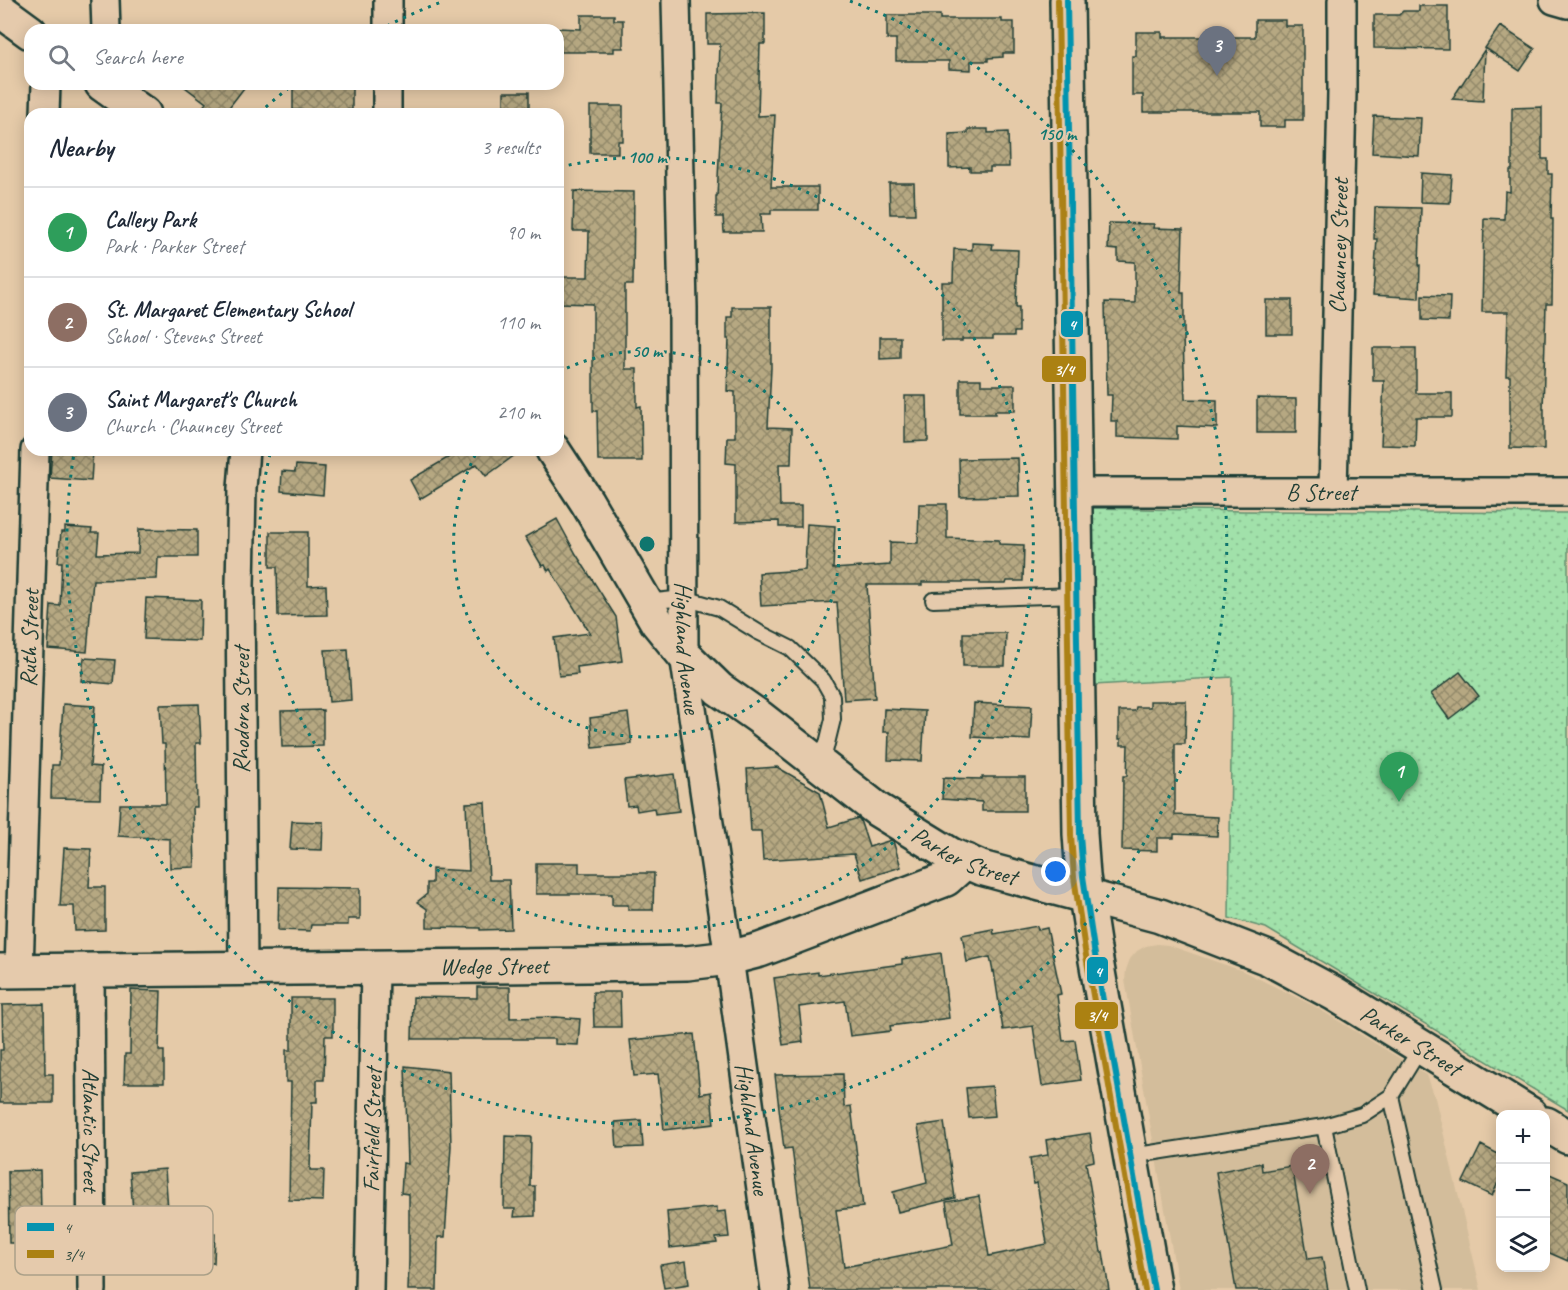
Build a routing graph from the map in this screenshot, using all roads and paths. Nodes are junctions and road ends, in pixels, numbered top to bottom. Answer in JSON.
{"nodes":[{"id":1,"x":105,"y":0,"type":"edge"},
{"id":2,"x":388,"y":0,"type":"edge"},
{"id":3,"x":676,"y":0,"type":"edge"},
{"id":4,"x":1067,"y":0,"type":"edge"},
{"id":5,"x":1342,"y":0,"type":"edge"},
{"id":6,"x":1554,"y":0,"type":"edge"},
{"id":7,"x":1568,"y":4,"type":"edge"},
{"id":8,"x":0,"y":10,"type":"edge"},
{"id":9,"x":106,"y":24,"type":"edge"},
{"id":10,"x":388,"y":24,"type":"edge"},
{"id":11,"x":24,"y":28,"type":"edge"},
{"id":12,"x":46,"y":90,"type":"edge"},
{"id":13,"x":112,"y":90,"type":"edge"},
{"id":14,"x":387,"y":90,"type":"edge"},
{"id":15,"x":45,"y":108,"type":"edge"},
{"id":16,"x":136,"y":108,"type":"edge"},
{"id":17,"x":387,"y":108,"type":"edge"},
{"id":18,"x":35,"y":456,"type":"edge"},
{"id":19,"x":245,"y":456,"type":"edge"},
{"id":20,"x":558,"y":456,"type":"edge"},
{"id":21,"x":1076,"y":492,"type":"junction"},
{"id":22,"x":1333,"y":492,"type":"junction"},
{"id":23,"x":1568,"y":492,"type":"edge"},
{"id":24,"x":1077,"y":595,"type":"junction"},
{"id":25,"x":684,"y":598,"type":"junction"},
{"id":26,"x":933,"y":600,"type":"dead end"},
{"id":27,"x":645,"y":602,"type":"junction"},
{"id":28,"x":684,"y":655,"type":"junction"},
{"id":29,"x":821,"y":766,"type":"junction"},
{"id":30,"x":966,"y":861,"type":"junction"},
{"id":31,"x":1086,"y":897,"type":"junction"},
{"id":32,"x":729,"y":958,"type":"junction"},
{"id":33,"x":375,"y":968,"type":"junction"},
{"id":34,"x":243,"y":969,"type":"junction"},
{"id":35,"x":90,"y":970,"type":"junction"},
{"id":36,"x":9,"y":971,"type":"edge"},
{"id":37,"x":1421,"y":1047,"type":"junction"},
{"id":38,"x":1391,"y":1096,"type":"junction"},
{"id":39,"x":1523,"y":1110,"type":"edge"},
{"id":40,"x":1324,"y":1126,"type":"junction"},
{"id":41,"x":1550,"y":1127,"type":"edge"},
{"id":42,"x":1568,"y":1137,"type":"edge"},
{"id":43,"x":1131,"y":1156,"type":"junction"},
{"id":44,"x":91,"y":1206,"type":"edge"},
{"id":45,"x":92,"y":1275,"type":"edge"},
{"id":46,"x":92,"y":1290,"type":"edge"},
{"id":47,"x":369,"y":1290,"type":"edge"},
{"id":48,"x":775,"y":1290,"type":"edge"},
{"id":49,"x":1154,"y":1290,"type":"edge"},
{"id":50,"x":1358,"y":1290,"type":"edge"},
{"id":51,"x":1435,"y":1290,"type":"edge"}],
"edges":[{"from":1,"to":9,"type":"street"},
{"from":2,"to":10,"type":"street"},
{"from":3,"to":25,"type":"street","name":"Highland Avenue"},
{"from":4,"to":21,"type":"street"},
{"from":5,"to":22,"type":"street","name":"Chauncey Street"},
{"from":6,"to":7,"type":"street"},
{"from":8,"to":11,"type":"street"},
{"from":12,"to":15,"type":"street"},
{"from":13,"to":16,"type":"street"},
{"from":14,"to":17,"type":"street"},
{"from":18,"to":36,"type":"street","name":"Ruth Street"},
{"from":19,"to":34,"type":"street","name":"Rhodora Street"},
{"from":20,"to":27,"type":"street","name":"Parker Street"},
{"from":21,"to":22,"type":"street","name":"B Street"},
{"from":21,"to":24,"type":"street"},
{"from":22,"to":23,"type":"street","name":"B Street"},
{"from":24,"to":26,"type":"lane"},
{"from":24,"to":31,"type":"street"},
{"from":25,"to":27,"type":"lane"},
{"from":25,"to":28,"type":"street","name":"Highland Avenue"},
{"from":25,"to":29,"type":"lane"},
{"from":27,"to":28,"type":"street","name":"Parker Street"},
{"from":28,"to":29,"type":"street","name":"Parker Street"},
{"from":28,"to":32,"type":"street","name":"Highland Avenue"},
{"from":29,"to":30,"type":"street","name":"Parker Street"},
{"from":30,"to":31,"type":"street","name":"Parker Street"},
{"from":30,"to":32,"type":"street","name":"Wedge Street"},
{"from":31,"to":37,"type":"street","name":"Parker Street"},
{"from":31,"to":43,"type":"street"},
{"from":32,"to":33,"type":"street","name":"Wedge Street"},
{"from":32,"to":48,"type":"street","name":"Highland Avenue"},
{"from":33,"to":34,"type":"street","name":"Wedge Street"},
{"from":33,"to":47,"type":"street","name":"Fairfield Street"},
{"from":34,"to":35,"type":"street","name":"Wedge Street"},
{"from":35,"to":36,"type":"street","name":"Wedge Street"},
{"from":35,"to":44,"type":"street","name":"Atlantic Street"},
{"from":37,"to":38,"type":"lane"},
{"from":37,"to":39,"type":"street","name":"Parker Street"},
{"from":38,"to":40,"type":"lane"},
{"from":38,"to":51,"type":"lane"},
{"from":40,"to":43,"type":"lane"},
{"from":40,"to":50,"type":"lane"},
{"from":41,"to":42,"type":"street"},
{"from":43,"to":49,"type":"street"},
{"from":45,"to":46,"type":"street","name":"Atlantic Street"}]}
